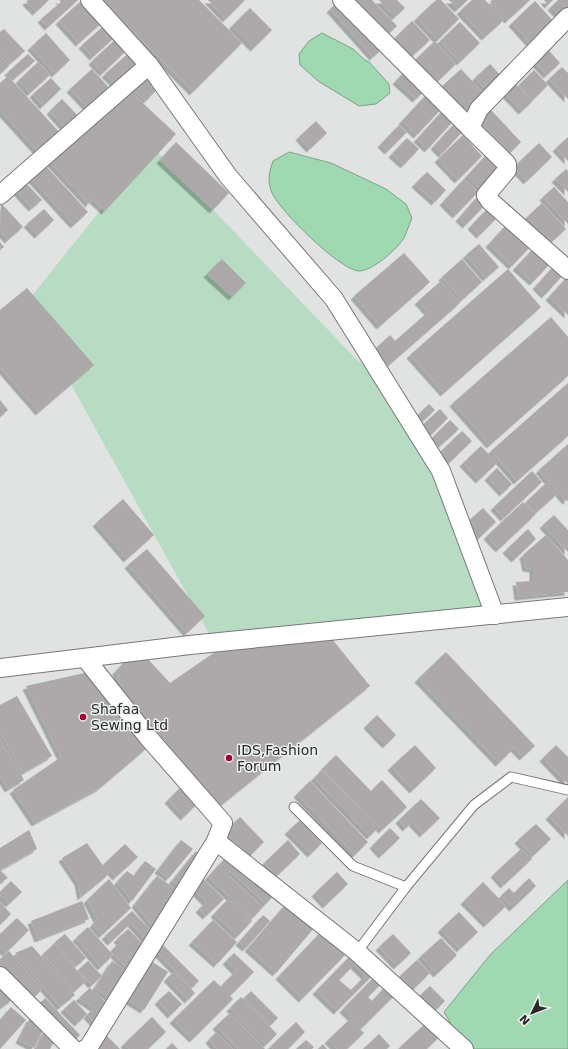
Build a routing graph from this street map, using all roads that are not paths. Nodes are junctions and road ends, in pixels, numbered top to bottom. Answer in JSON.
{"nodes":[{"id":1,"x":90,"y":0,"type":"edge"},
{"id":2,"x":342,"y":0,"type":"edge"},
{"id":3,"x":568,"y":17,"type":"edge"},
{"id":4,"x":148,"y":65,"type":"junction"},
{"id":5,"x":470,"y":128,"type":"junction"},
{"id":6,"x":0,"y":195,"type":"edge"},
{"id":7,"x":568,"y":270,"type":"edge"},
{"id":8,"x":568,"y":607,"type":"edge"},
{"id":9,"x":495,"y":615,"type":"junction"},
{"id":10,"x":85,"y":658,"type":"junction"},
{"id":11,"x":0,"y":668,"type":"edge"},
{"id":12,"x":568,"y":790,"type":"edge"},
{"id":13,"x":294,"y":807,"type":"dead end"},
{"id":14,"x":216,"y":841,"type":"junction"},
{"id":15,"x":406,"y":887,"type":"junction"},
{"id":16,"x":357,"y":952,"type":"junction"},
{"id":17,"x":0,"y":976,"type":"edge"},
{"id":18,"x":73,"y":1049,"type":"edge"},
{"id":19,"x":85,"y":1049,"type":"edge"},
{"id":20,"x":464,"y":1049,"type":"edge"}],
"edges":[{"from":1,"to":4,"type":"street"},
{"from":2,"to":5,"type":"street"},
{"from":3,"to":5,"type":"street"},
{"from":4,"to":6,"type":"street"},
{"from":4,"to":9,"type":"street"},
{"from":5,"to":7,"type":"street"},
{"from":8,"to":9,"type":"street"},
{"from":9,"to":10,"type":"street"},
{"from":10,"to":11,"type":"street"},
{"from":10,"to":14,"type":"street"},
{"from":12,"to":15,"type":"lane"},
{"from":13,"to":15,"type":"lane"},
{"from":14,"to":16,"type":"street"},
{"from":14,"to":19,"type":"street"},
{"from":15,"to":16,"type":"lane"},
{"from":16,"to":20,"type":"street"},
{"from":17,"to":18,"type":"street"}]}
